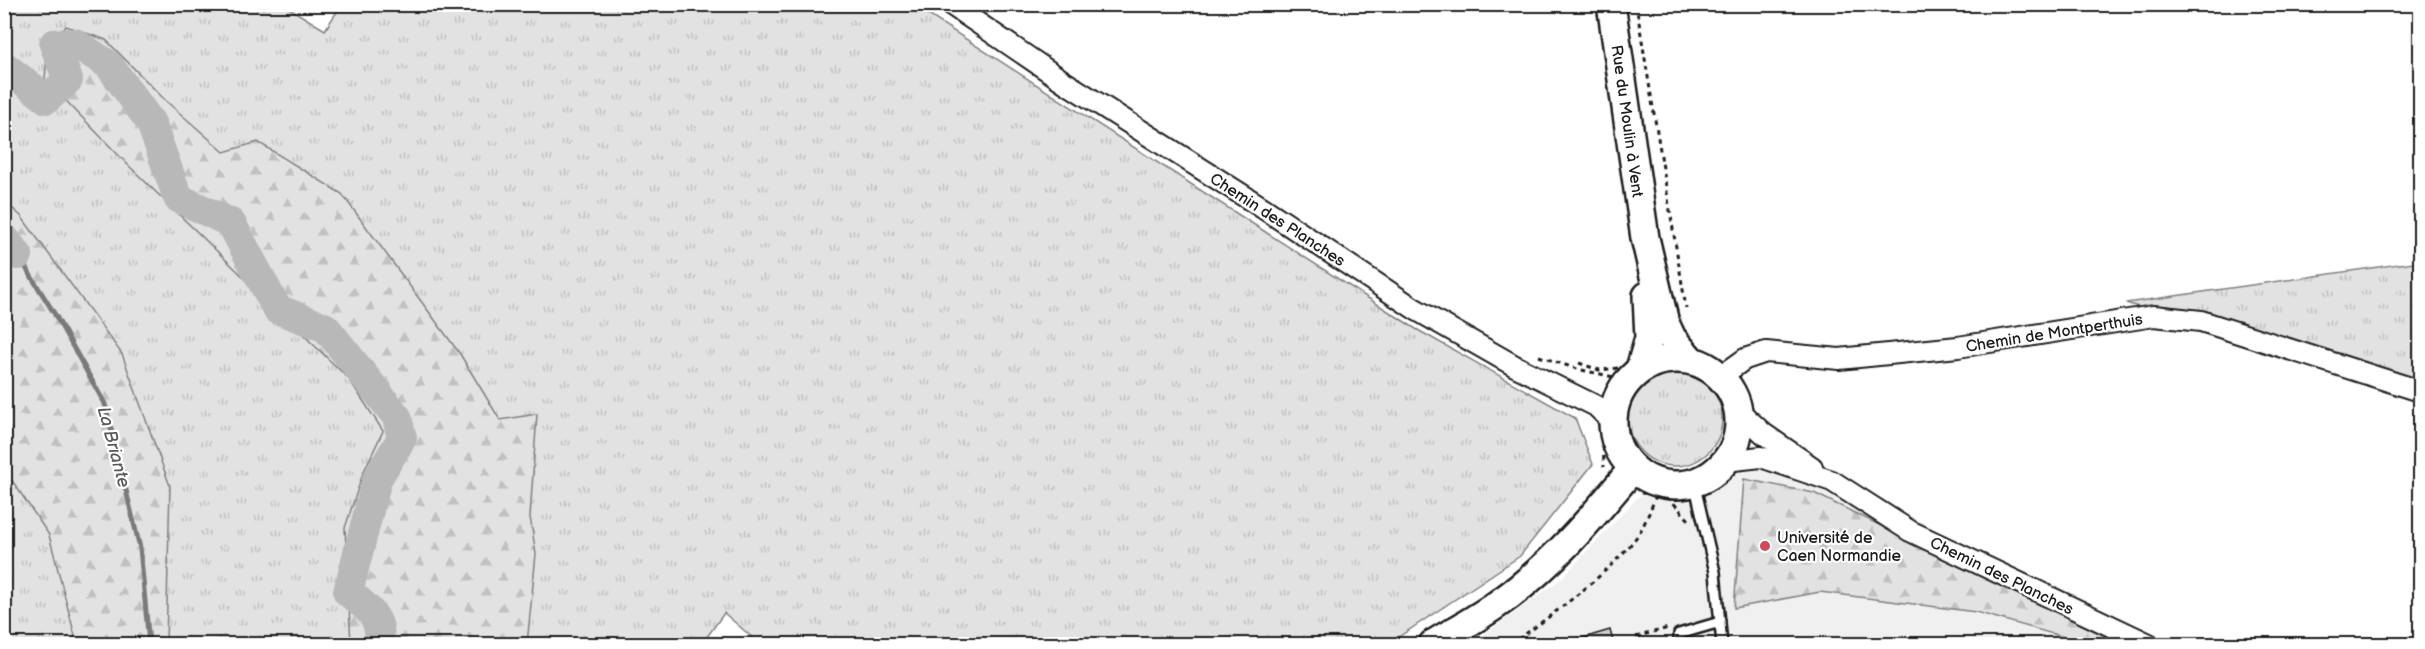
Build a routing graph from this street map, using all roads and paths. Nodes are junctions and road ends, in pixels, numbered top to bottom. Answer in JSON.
{"nodes":[{"id":1,"x":950,"y":4,"type":"edge"},
{"id":2,"x":1611,"y":4,"type":"edge"},
{"id":3,"x":1636,"y":4,"type":"edge"},
{"id":4,"x":1645,"y":238,"type":"junction"},
{"id":5,"x":1688,"y":319,"type":"dead end"},
{"id":6,"x":1539,"y":356,"type":"dead end"},
{"id":7,"x":1691,"y":360,"type":"junction"},
{"id":8,"x":1640,"y":369,"type":"junction"},
{"id":9,"x":1720,"y":377,"type":"junction"},
{"id":10,"x":2421,"y":391,"type":"edge"},
{"id":11,"x":1738,"y":410,"type":"junction"},
{"id":12,"x":1606,"y":427,"type":"junction"},
{"id":13,"x":1725,"y":461,"type":"junction"},
{"id":14,"x":1633,"y":468,"type":"junction"},
{"id":15,"x":1600,"y":473,"type":"dead end"},
{"id":16,"x":1832,"y":481,"type":"junction"},
{"id":17,"x":1694,"y":482,"type":"junction"},
{"id":18,"x":1659,"y":488,"type":"junction"},
{"id":19,"x":1633,"y":500,"type":"dead end"},
{"id":20,"x":1693,"y":527,"type":"dead end"},
{"id":21,"x":1720,"y":622,"type":"junction"},
{"id":22,"x":1433,"y":645,"type":"edge"},
{"id":23,"x":1511,"y":645,"type":"edge"},
{"id":24,"x":1679,"y":645,"type":"edge"},
{"id":25,"x":1722,"y":645,"type":"edge"},
{"id":26,"x":2149,"y":645,"type":"edge"}],
"edges":[{"from":1,"to":12,"type":"street","name":"Chemin des Planches"},
{"from":2,"to":4,"type":"main road","name":"Rue du Moulin à Vent"},
{"from":3,"to":5,"type":"path"},
{"from":4,"to":7,"type":"main road"},
{"from":4,"to":8,"type":"main road"},
{"from":6,"to":8,"type":"path"},
{"from":7,"to":8,"type":"main road"},
{"from":7,"to":9,"type":"main road"},
{"from":8,"to":12,"type":"main road"},
{"from":9,"to":10,"type":"street","name":"Chemin de Montperthuis"},
{"from":9,"to":11,"type":"main road"},
{"from":11,"to":13,"type":"main road"},
{"from":11,"to":16,"type":"street"},
{"from":12,"to":14,"type":"main road"},
{"from":12,"to":15,"type":"path"},
{"from":13,"to":16,"type":"street","name":"Chemin des Planches"},
{"from":13,"to":17,"type":"main road"},
{"from":14,"to":18,"type":"main road"},
{"from":14,"to":22,"type":"main road"},
{"from":16,"to":26,"type":"street","name":"Chemin des Planches"},
{"from":17,"to":18,"type":"main road"},
{"from":17,"to":21,"type":"lane"},
{"from":18,"to":19,"type":"path"},
{"from":18,"to":20,"type":"path"},
{"from":18,"to":23,"type":"path"},
{"from":21,"to":24,"type":"lane"},
{"from":21,"to":25,"type":"lane"}]}
